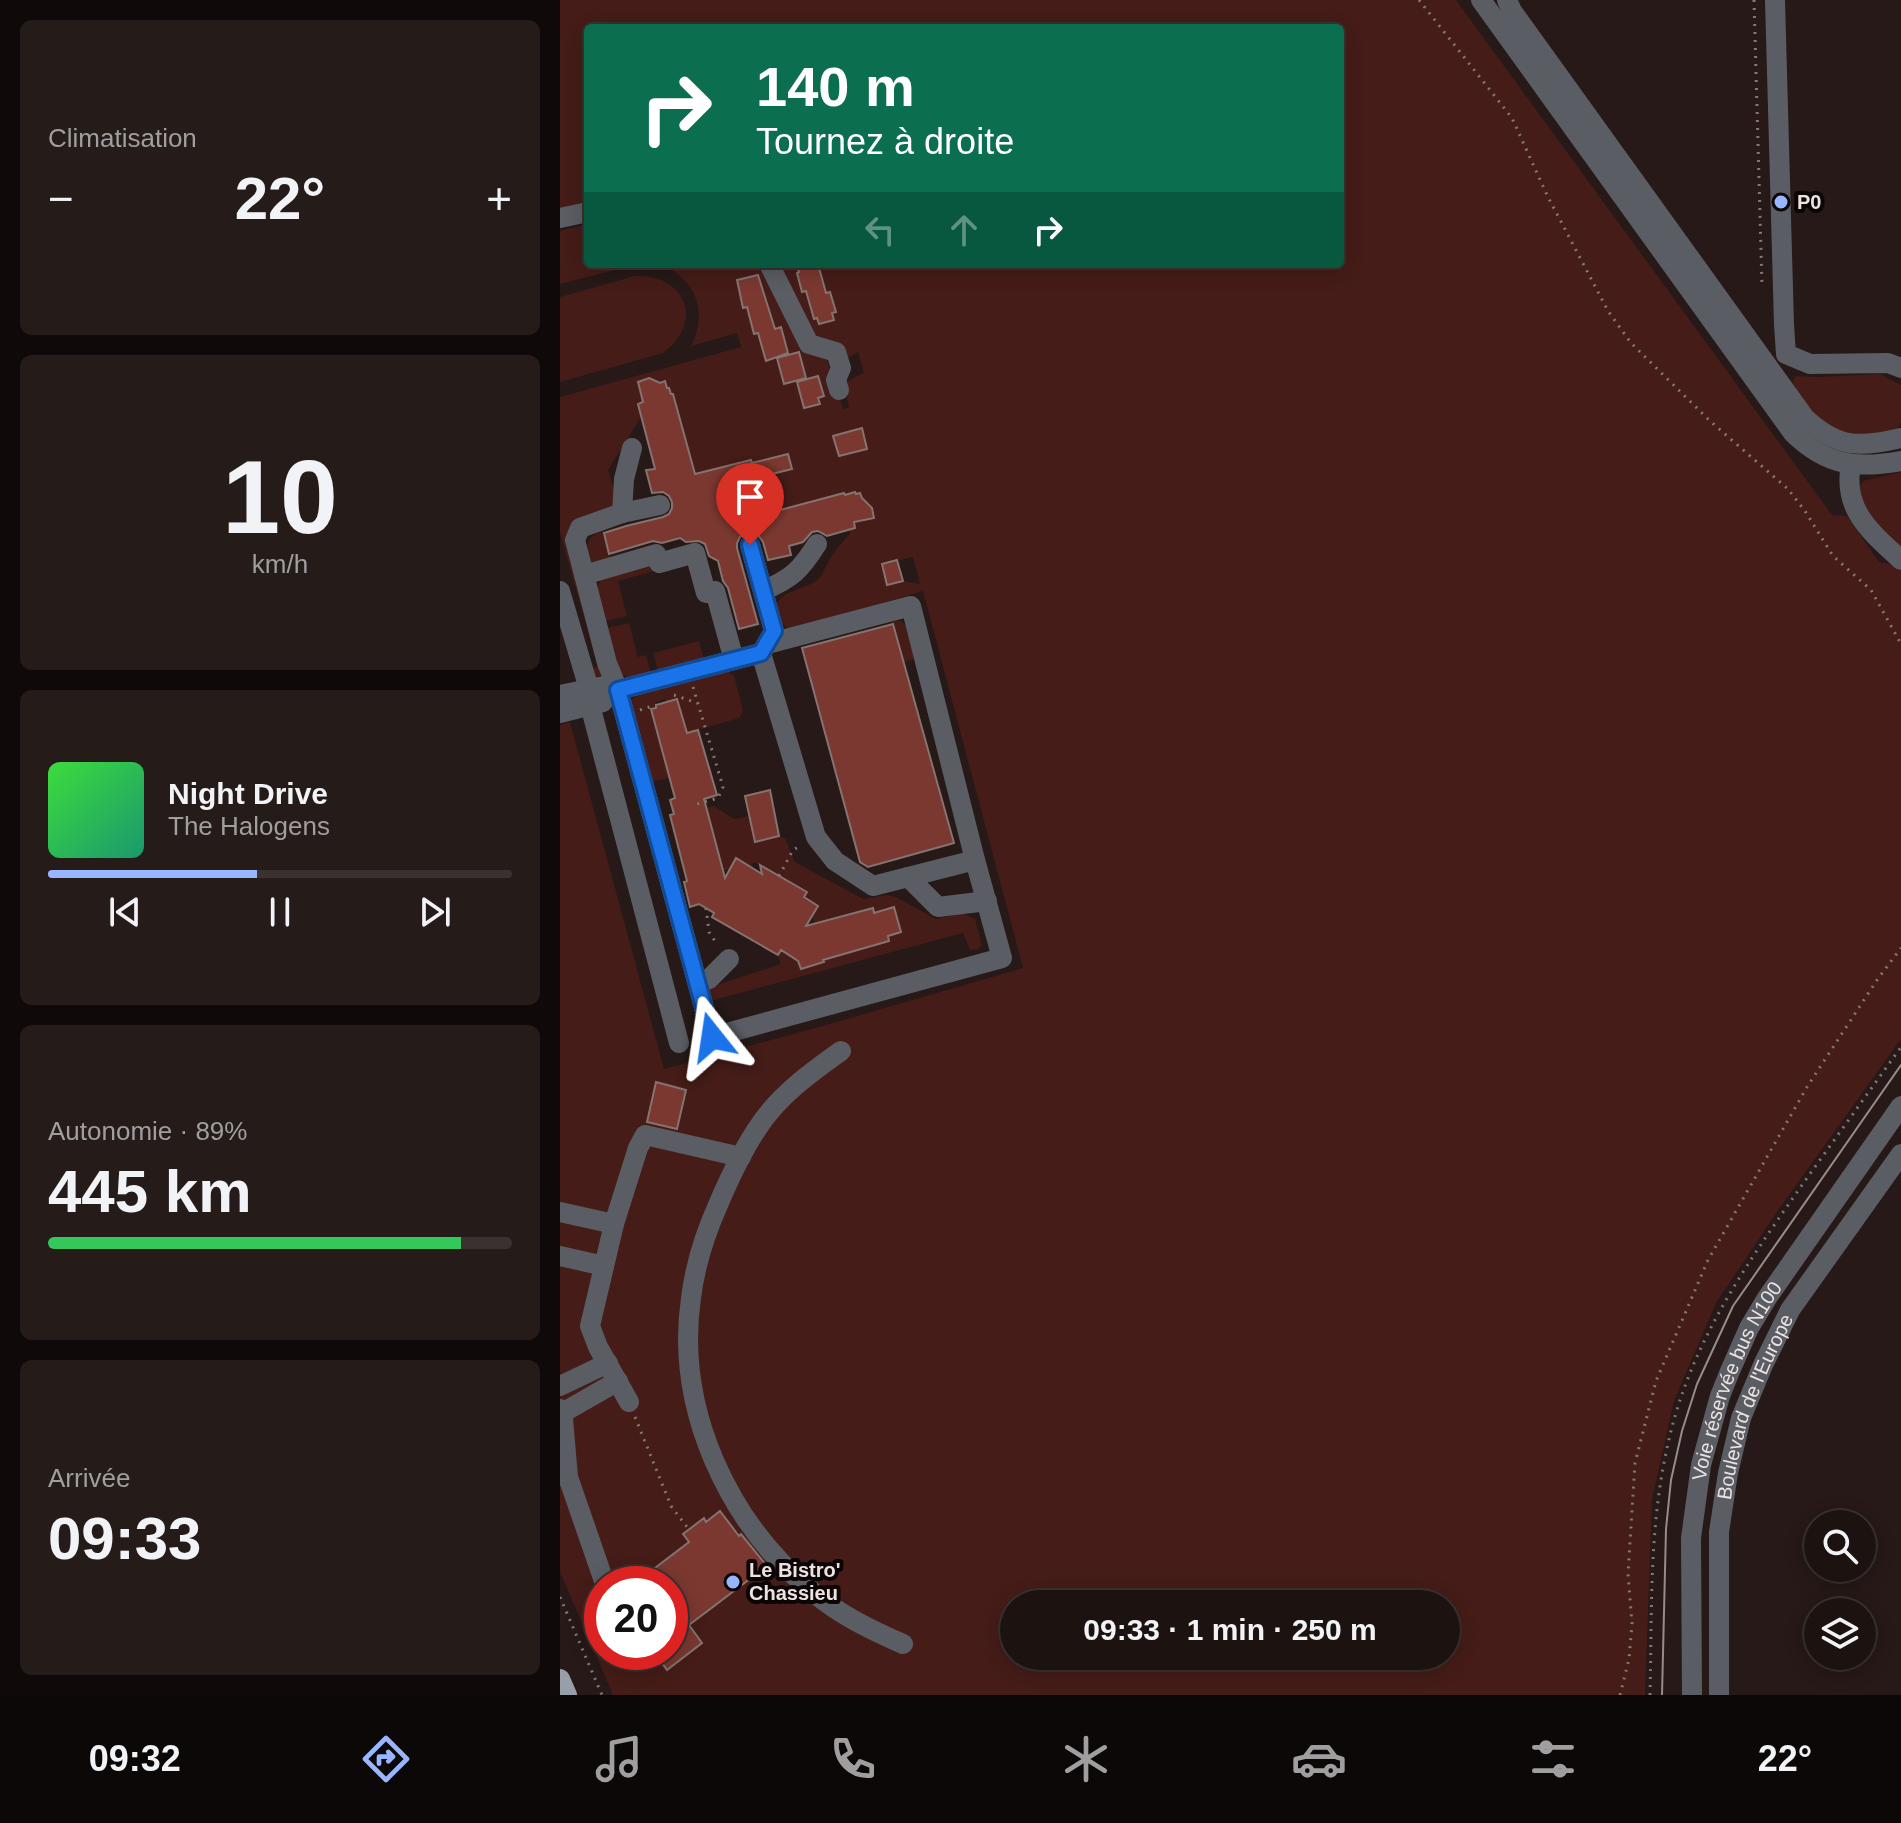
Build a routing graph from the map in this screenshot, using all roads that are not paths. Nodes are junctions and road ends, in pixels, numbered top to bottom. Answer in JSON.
{"nodes":[{"id":1,"x":1481,"y":0,"type":"edge"},
{"id":2,"x":1507,"y":0,"type":"edge"},
{"id":3,"x":1775,"y":0,"type":"edge"},
{"id":4,"x":584,"y":213,"type":"edge"},
{"id":5,"x":560,"y":218,"type":"edge"},
{"id":6,"x":771,"y":268,"type":"edge"},
{"id":7,"x":1901,"y":368,"type":"edge"},
{"id":8,"x":839,"y":390,"type":"dead end"},
{"id":9,"x":1901,"y":438,"type":"edge"},
{"id":10,"x":632,"y":448,"type":"dead end"},
{"id":11,"x":1901,"y":461,"type":"edge"},
{"id":12,"x":1851,"y":464,"type":"junction"},
{"id":13,"x":660,"y":505,"type":"dead end"},
{"id":14,"x":622,"y":513,"type":"junction"},
{"id":15,"x":817,"y":544,"type":"dead end"},
{"id":16,"x":750,"y":545,"type":"dead end"},
{"id":17,"x":1901,"y":560,"type":"edge"},
{"id":18,"x":584,"y":575,"type":"junction"},
{"id":19,"x":560,"y":591,"type":"edge"},
{"id":20,"x":763,"y":591,"type":"junction"},
{"id":21,"x":764,"y":648,"type":"junction"},
{"id":22,"x":734,"y":660,"type":"junction"},
{"id":23,"x":618,"y":690,"type":"junction"},
{"id":24,"x":560,"y":695,"type":"edge"},
{"id":25,"x":590,"y":697,"type":"junction"},
{"id":26,"x":560,"y":713,"type":"edge"},
{"id":27,"x":975,"y":860,"type":"junction"},
{"id":28,"x":908,"y":877,"type":"junction"},
{"id":29,"x":987,"y":901,"type":"junction"},
{"id":30,"x":729,"y":959,"type":"road end"},
{"id":31,"x":698,"y":984,"type":"junction"},
{"id":32,"x":679,"y":1043,"type":"dead end"},
{"id":33,"x":841,"y":1051,"type":"dead end"},
{"id":34,"x":1901,"y":1106,"type":"edge"},
{"id":35,"x":1901,"y":1154,"type":"edge"},
{"id":36,"x":741,"y":1157,"type":"junction"},
{"id":37,"x":560,"y":1212,"type":"edge"},
{"id":38,"x":614,"y":1224,"type":"junction"},
{"id":39,"x":560,"y":1256,"type":"edge"},
{"id":40,"x":604,"y":1266,"type":"junction"},
{"id":41,"x":613,"y":1372,"type":"junction"},
{"id":42,"x":560,"y":1386,"type":"edge"},
{"id":43,"x":629,"y":1402,"type":"road end"},
{"id":44,"x":561,"y":1411,"type":"edge"},
{"id":45,"x":599,"y":1566,"type":"edge"},
{"id":46,"x":903,"y":1644,"type":"dead end"},
{"id":47,"x":560,"y":1679,"type":"edge"},
{"id":48,"x":567,"y":1695,"type":"edge"},
{"id":49,"x":1692,"y":1695,"type":"edge"},
{"id":50,"x":1719,"y":1695,"type":"edge"}],
"edges":[{"from":1,"to":12,"type":"street"},
{"from":2,"to":9,"type":"street"},
{"from":3,"to":7,"type":"street"},
{"from":4,"to":5,"type":"street"},
{"from":6,"to":8,"type":"street"},
{"from":10,"to":14,"type":"street"},
{"from":11,"to":12,"type":"street"},
{"from":12,"to":17,"type":"street"},
{"from":13,"to":14,"type":"street"},
{"from":14,"to":18,"type":"street"},
{"from":15,"to":20,"type":"street"},
{"from":16,"to":20,"type":"street"},
{"from":18,"to":22,"type":"street"},
{"from":18,"to":23,"type":"street"},
{"from":19,"to":25,"type":"street"},
{"from":20,"to":21,"type":"street"},
{"from":21,"to":22,"type":"street"},
{"from":21,"to":27,"type":"street"},
{"from":21,"to":28,"type":"street"},
{"from":22,"to":23,"type":"street"},
{"from":23,"to":25,"type":"street"},
{"from":23,"to":31,"type":"street"},
{"from":24,"to":25,"type":"street"},
{"from":25,"to":26,"type":"street"},
{"from":25,"to":32,"type":"street"},
{"from":27,"to":28,"type":"street"},
{"from":27,"to":29,"type":"street"},
{"from":28,"to":29,"type":"street"},
{"from":29,"to":31,"type":"street"},
{"from":30,"to":31,"type":"street"},
{"from":33,"to":36,"type":"street"},
{"from":34,"to":49,"type":"street","name":"Voie réservée bus N100"},
{"from":35,"to":50,"type":"street","name":"Boulevard de l'Europe"},
{"from":36,"to":38,"type":"street"},
{"from":36,"to":46,"type":"street"},
{"from":37,"to":38,"type":"street"},
{"from":38,"to":40,"type":"street"},
{"from":39,"to":40,"type":"street"},
{"from":40,"to":41,"type":"street"},
{"from":41,"to":42,"type":"street"},
{"from":41,"to":43,"type":"street"},
{"from":41,"to":44,"type":"street"},
{"from":44,"to":45,"type":"street"},
{"from":47,"to":48,"type":"main road"}]}
